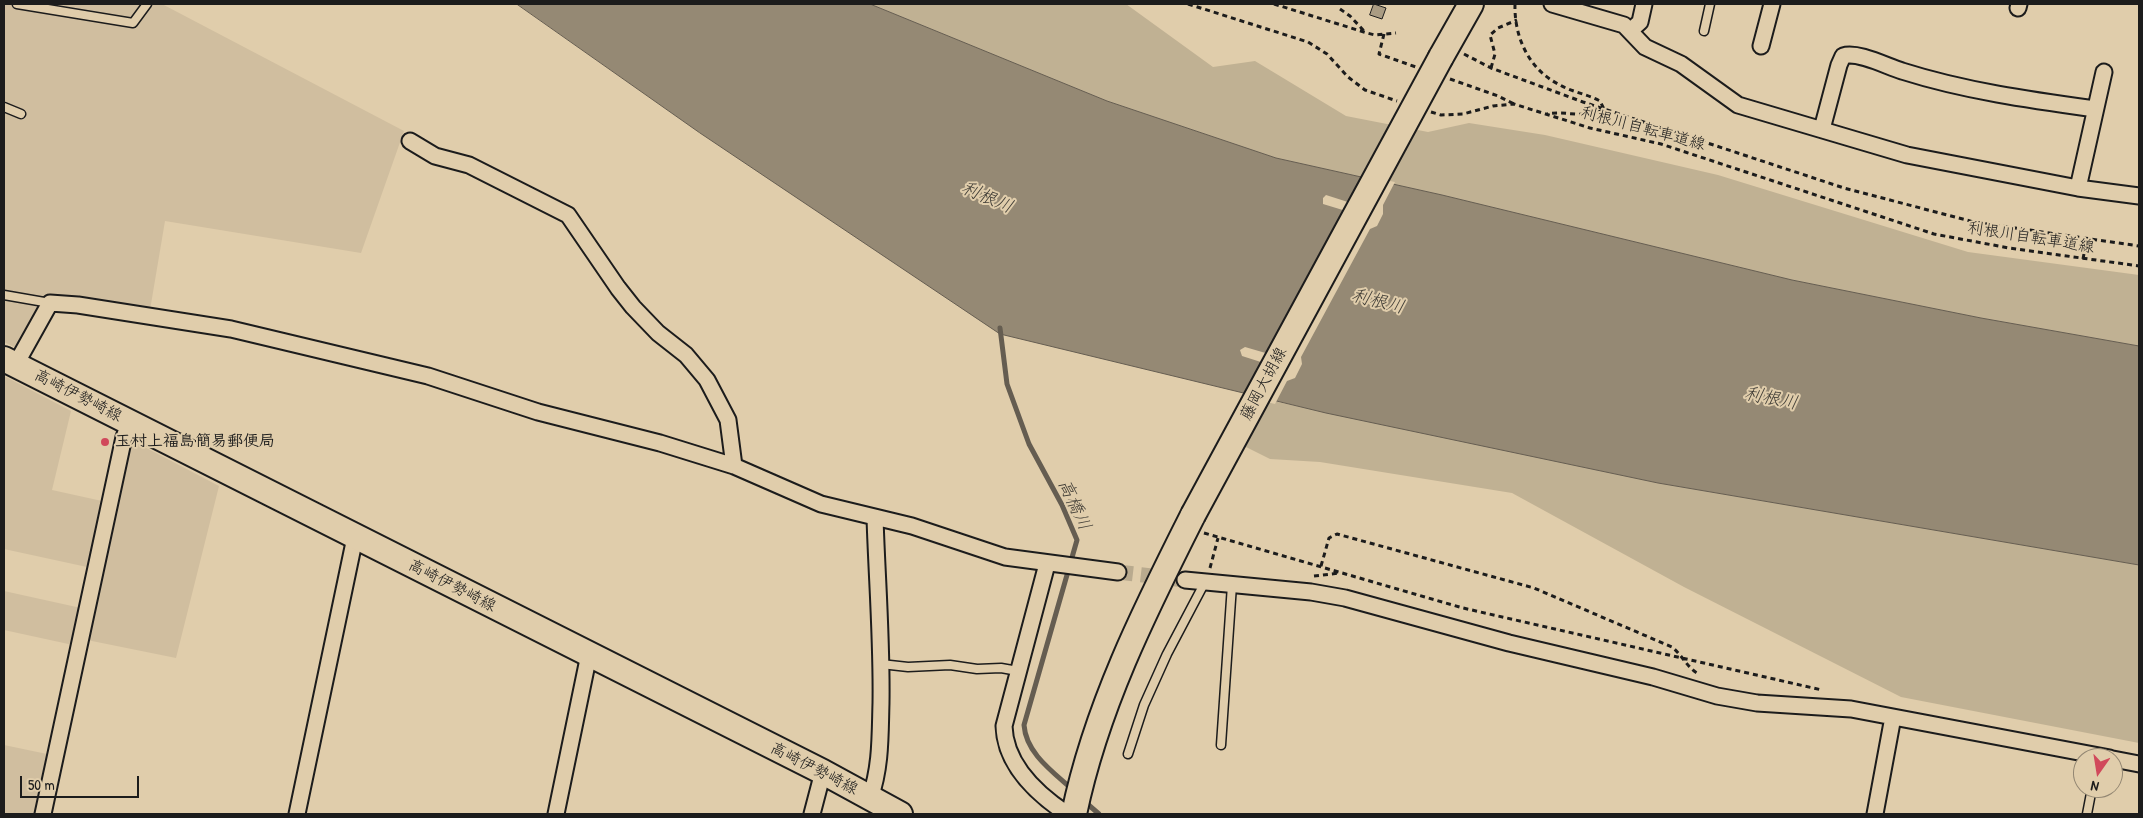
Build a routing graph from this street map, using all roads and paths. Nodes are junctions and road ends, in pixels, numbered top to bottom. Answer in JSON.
{"nodes":[{"id":1,"x":17,"y":4,"type":"edge"},
{"id":2,"x":147,"y":4,"type":"edge"},
{"id":3,"x":1188,"y":4,"type":"edge"},
{"id":4,"x":1274,"y":4,"type":"edge"},
{"id":5,"x":1471,"y":4,"type":"edge"},
{"id":6,"x":1515,"y":4,"type":"edge"},
{"id":7,"x":1552,"y":4,"type":"edge"},
{"id":8,"x":1644,"y":4,"type":"edge"},
{"id":9,"x":1710,"y":4,"type":"edge"},
{"id":10,"x":1772,"y":4,"type":"edge"},
{"id":11,"x":1340,"y":9,"type":"dead end"},
{"id":12,"x":1517,"y":20,"type":"junction"},
{"id":13,"x":1630,"y":31,"type":"junction"},
{"id":14,"x":1704,"y":31,"type":"dead end"},
{"id":15,"x":1396,"y":32,"type":"dead end"},
{"id":16,"x":1367,"y":33,"type":"junction"},
{"id":17,"x":1384,"y":34,"type":"junction"},
{"id":18,"x":1761,"y":46,"type":"dead end"},
{"id":19,"x":1381,"y":48,"type":"dead end"},
{"id":20,"x":1451,"y":54,"type":"junction"},
{"id":21,"x":1491,"y":68,"type":"junction"},
{"id":22,"x":2104,"y":72,"type":"dead end"},
{"id":23,"x":1406,"y":104,"type":"dead end"},
{"id":24,"x":4,"y":107,"type":"edge"},
{"id":25,"x":2095,"y":109,"type":"junction"},
{"id":26,"x":1423,"y":110,"type":"dead end"},
{"id":27,"x":1604,"y":110,"type":"junction"},
{"id":28,"x":21,"y":114,"type":"dead end"},
{"id":29,"x":1546,"y":114,"type":"junction"},
{"id":30,"x":1822,"y":129,"type":"junction"},
{"id":31,"x":410,"y":141,"type":"dead end"},
{"id":32,"x":2078,"y":188,"type":"junction"},
{"id":33,"x":2139,"y":196,"type":"edge"},
{"id":34,"x":2087,"y":238,"type":"junction"},
{"id":35,"x":2139,"y":246,"type":"edge"},
{"id":36,"x":2083,"y":259,"type":"junction"},
{"id":37,"x":2139,"y":266,"type":"edge"},
{"id":38,"x":4,"y":295,"type":"edge"},
{"id":39,"x":50,"y":303,"type":"junction"},
{"id":40,"x":10,"y":362,"type":"edge"},
{"id":41,"x":130,"y":422,"type":"junction"},
{"id":42,"x":734,"y":466,"type":"junction"},
{"id":43,"x":875,"y":518,"type":"junction"},
{"id":44,"x":1197,"y":524,"type":"junction"},
{"id":45,"x":356,"y":537,"type":"junction"},
{"id":46,"x":1218,"y":538,"type":"junction"},
{"id":47,"x":1053,"y":565,"type":"junction"},
{"id":48,"x":1321,"y":566,"type":"junction"},
{"id":49,"x":1118,"y":572,"type":"tunnel mouth"},
{"id":50,"x":1207,"y":578,"type":"junction"},
{"id":51,"x":1185,"y":580,"type":"tunnel mouth"},
{"id":52,"x":1232,"y":585,"type":"junction"},
{"id":53,"x":592,"y":656,"type":"junction"},
{"id":54,"x":1685,"y":660,"type":"junction"},
{"id":55,"x":881,"y":664,"type":"junction"},
{"id":56,"x":1018,"y":671,"type":"junction"},
{"id":57,"x":1703,"y":677,"type":"dead end"},
{"id":58,"x":1822,"y":690,"type":"dead end"},
{"id":59,"x":1893,"y":717,"type":"junction"},
{"id":60,"x":1221,"y":745,"type":"dead end"},
{"id":61,"x":2073,"y":752,"type":"edge"},
{"id":62,"x":1128,"y":754,"type":"dead end"},
{"id":63,"x":2123,"y":761,"type":"edge"},
{"id":64,"x":2139,"y":764,"type":"edge"},
{"id":65,"x":823,"y":772,"type":"junction"},
{"id":66,"x":870,"y":798,"type":"junction"},
{"id":67,"x":2090,"y":798,"type":"edge"},
{"id":68,"x":1072,"y":813,"type":"edge"},
{"id":69,"x":43,"y":814,"type":"edge"},
{"id":70,"x":297,"y":814,"type":"edge"},
{"id":71,"x":556,"y":814,"type":"edge"},
{"id":72,"x":812,"y":814,"type":"edge"},
{"id":73,"x":900,"y":814,"type":"edge"},
{"id":74,"x":1875,"y":814,"type":"edge"},
{"id":75,"x":2087,"y":814,"type":"edge"}],
"edges":[{"from":1,"to":2,"type":"lane"},
{"from":3,"to":23,"type":"path"},
{"from":4,"to":16,"type":"path"},
{"from":5,"to":20,"type":"main road","name":"藤岡大胡線"},
{"from":6,"to":12,"type":"path"},
{"from":7,"to":13,"type":"street"},
{"from":8,"to":13,"type":"street"},
{"from":9,"to":14,"type":"lane"},
{"from":10,"to":18,"type":"street"},
{"from":11,"to":16,"type":"path"},
{"from":12,"to":21,"type":"path"},
{"from":12,"to":27,"type":"path"},
{"from":13,"to":30,"type":"street"},
{"from":15,"to":17,"type":"path"},
{"from":16,"to":17,"type":"path"},
{"from":17,"to":19,"type":"path"},
{"from":20,"to":21,"type":"path"},
{"from":20,"to":44,"type":"main road","name":"藤岡大胡線","bridge":true},
{"from":21,"to":27,"type":"path"},
{"from":22,"to":25,"type":"street"},
{"from":24,"to":28,"type":"lane"},
{"from":25,"to":30,"type":"street"},
{"from":25,"to":32,"type":"street"},
{"from":26,"to":29,"type":"path","name":"利根川自転車道線"},
{"from":27,"to":29,"type":"path"},
{"from":27,"to":34,"type":"path"},
{"from":29,"to":36,"type":"path","name":"利根川自転車道線"},
{"from":30,"to":32,"type":"street"},
{"from":31,"to":42,"type":"street"},
{"from":32,"to":33,"type":"street"},
{"from":34,"to":35,"type":"path"},
{"from":34,"to":36,"type":"path"},
{"from":36,"to":37,"type":"path","name":"利根川自転車道線"},
{"from":38,"to":39,"type":"lane"},
{"from":39,"to":40,"type":"street"},
{"from":39,"to":42,"type":"street"},
{"from":40,"to":41,"type":"main road","name":"高崎伊勢崎線"},
{"from":41,"to":45,"type":"main road","name":"高崎伊勢崎線"},
{"from":41,"to":69,"type":"street"},
{"from":42,"to":43,"type":"street"},
{"from":43,"to":47,"type":"street"},
{"from":43,"to":55,"type":"street"},
{"from":44,"to":46,"type":"path"},
{"from":44,"to":68,"type":"main road","name":"藤岡大胡線"},
{"from":45,"to":53,"type":"main road","name":"高崎伊勢崎線"},
{"from":45,"to":70,"type":"street"},
{"from":46,"to":48,"type":"path"},
{"from":46,"to":50,"type":"path"},
{"from":47,"to":49,"type":"street"},
{"from":47,"to":56,"type":"street"},
{"from":48,"to":54,"type":"path"},
{"from":48,"to":54,"type":"path"},
{"from":50,"to":51,"type":"street"},
{"from":50,"to":52,"type":"street"},
{"from":50,"to":62,"type":"lane"},
{"from":52,"to":59,"type":"street"},
{"from":52,"to":60,"type":"lane"},
{"from":53,"to":65,"type":"main road","name":"高崎伊勢崎線"},
{"from":53,"to":71,"type":"street"},
{"from":54,"to":57,"type":"path"},
{"from":54,"to":58,"type":"path"},
{"from":55,"to":56,"type":"lane"},
{"from":55,"to":66,"type":"street"},
{"from":56,"to":68,"type":"street"},
{"from":59,"to":61,"type":"street"},
{"from":59,"to":74,"type":"street"},
{"from":63,"to":64,"type":"street"},
{"from":65,"to":66,"type":"main road","name":"高崎伊勢崎線"},
{"from":65,"to":72,"type":"street"},
{"from":66,"to":73,"type":"main road","name":"高崎伊勢崎線"},
{"from":67,"to":75,"type":"lane"}]}
